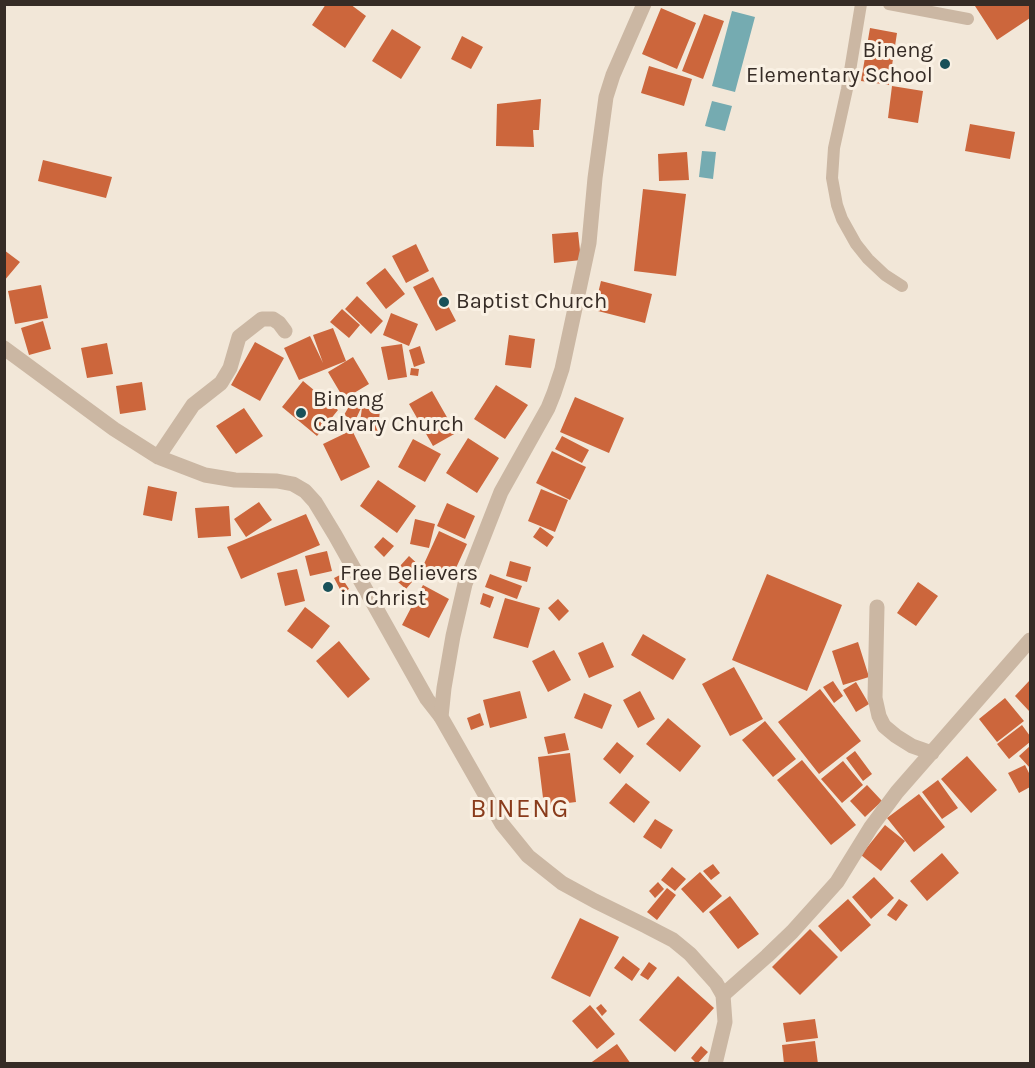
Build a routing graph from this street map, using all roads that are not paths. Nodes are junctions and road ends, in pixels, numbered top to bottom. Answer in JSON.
{"nodes":[{"id":1,"x":644,"y":4,"type":"edge"},
{"id":2,"x":861,"y":4,"type":"edge"},
{"id":3,"x":889,"y":4,"type":"edge"},
{"id":4,"x":968,"y":19,"type":"dead end"},
{"id":5,"x":902,"y":286,"type":"dead end"},
{"id":6,"x":285,"y":331,"type":"dead end"},
{"id":7,"x":4,"y":348,"type":"edge"},
{"id":8,"x":158,"y":457,"type":"junction"},
{"id":9,"x":877,"y":607,"type":"dead end"},
{"id":10,"x":1030,"y":640,"type":"edge"},
{"id":11,"x":441,"y":717,"type":"junction"},
{"id":12,"x":932,"y":753,"type":"junction"},
{"id":13,"x":723,"y":995,"type":"junction"},
{"id":14,"x":715,"y":1064,"type":"edge"}],
"edges":[{"from":1,"to":11,"type":"street"},
{"from":2,"to":5,"type":"lane"},
{"from":3,"to":4,"type":"lane"},
{"from":6,"to":8,"type":"street"},
{"from":7,"to":8,"type":"street"},
{"from":8,"to":11,"type":"street"},
{"from":9,"to":12,"type":"street"},
{"from":10,"to":12,"type":"street"},
{"from":11,"to":13,"type":"street"},
{"from":12,"to":13,"type":"street"},
{"from":13,"to":14,"type":"street"}]}
